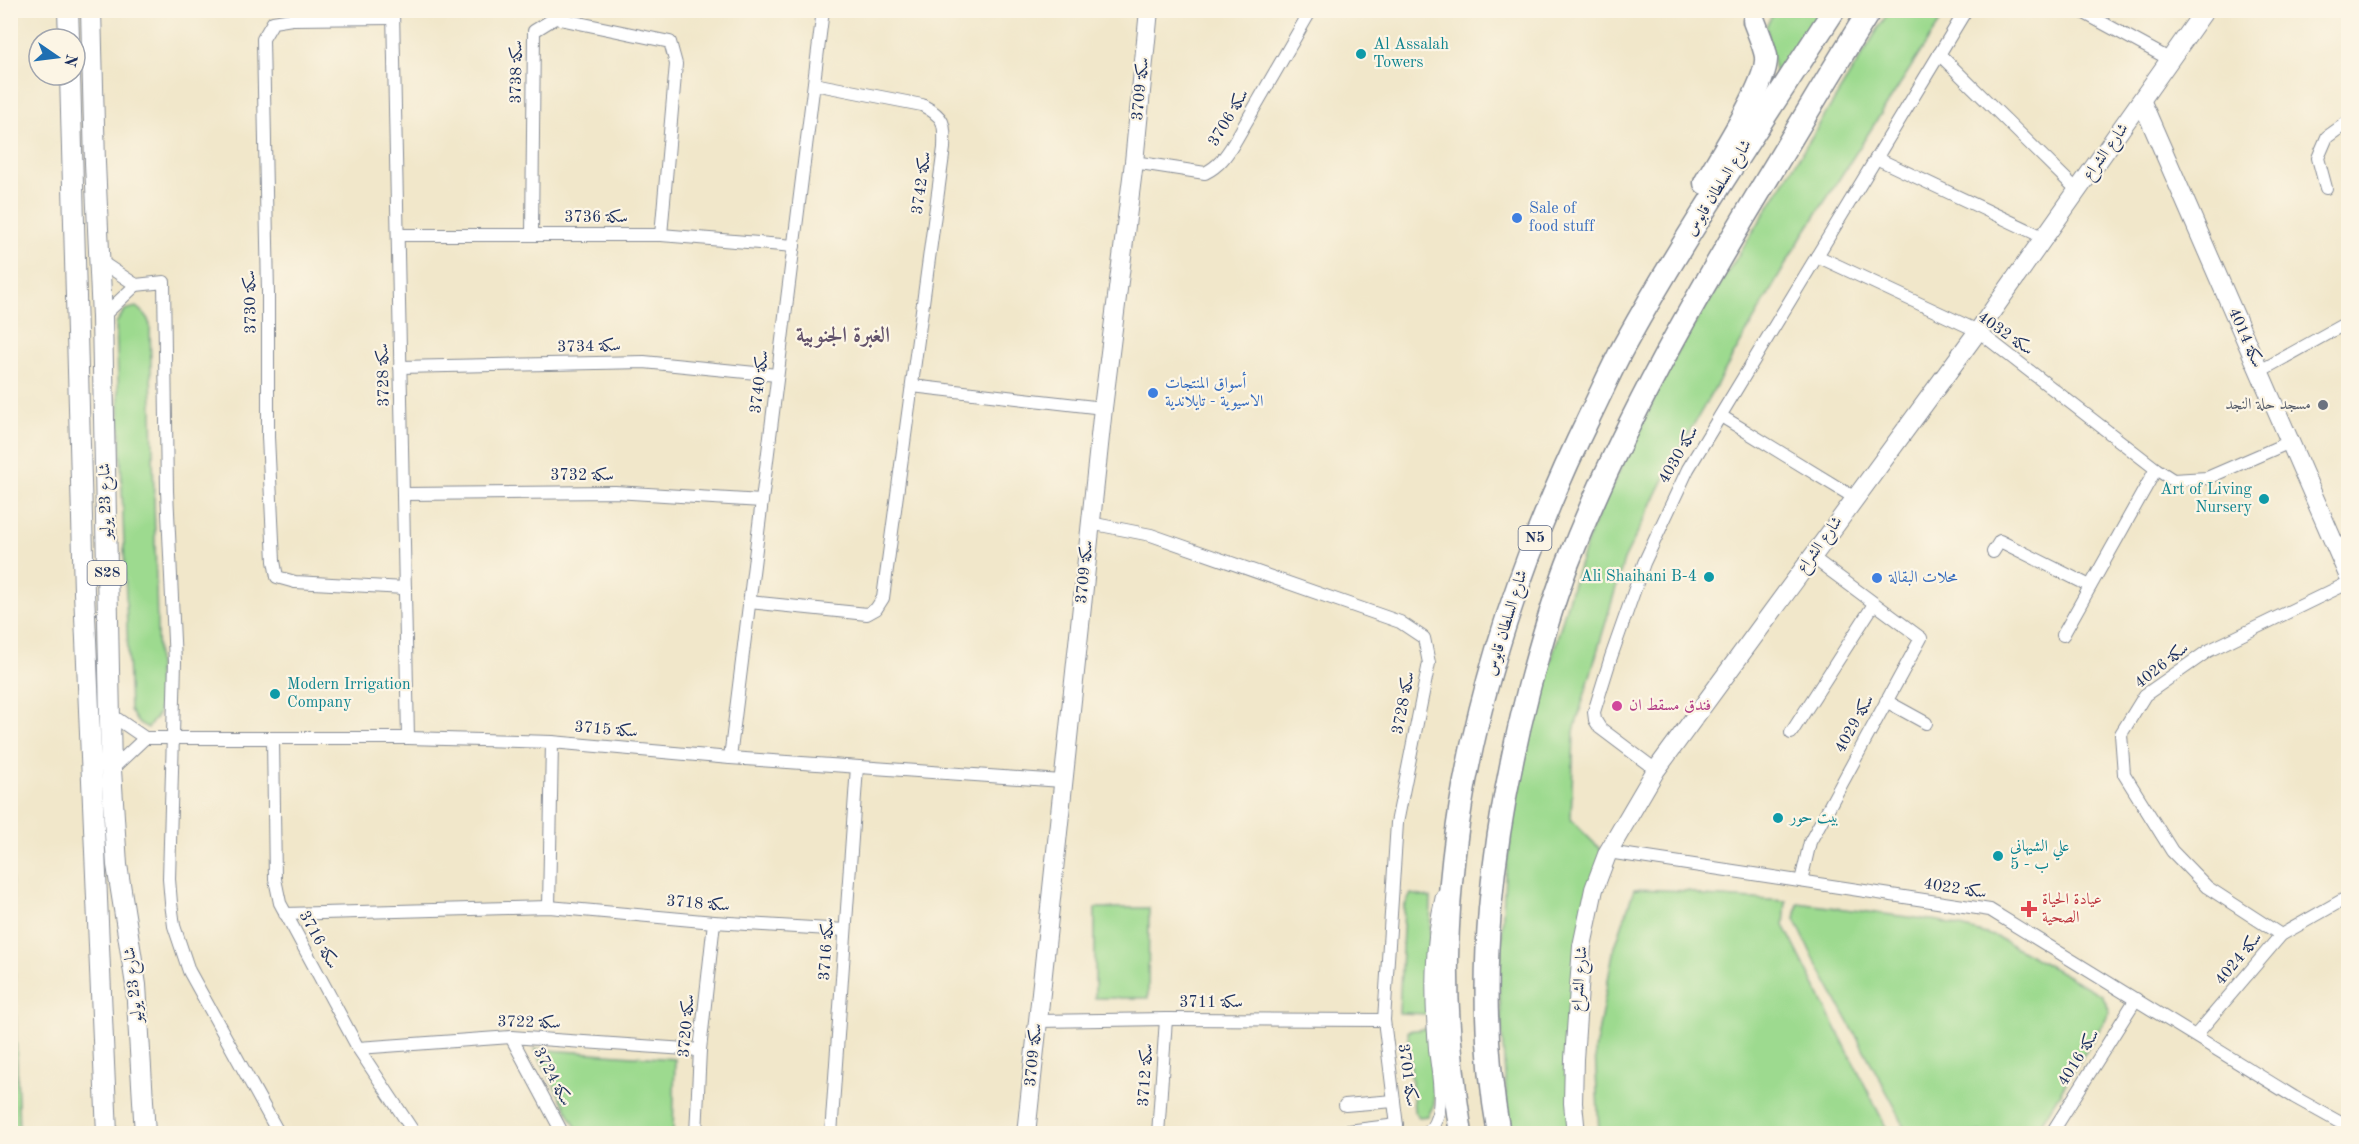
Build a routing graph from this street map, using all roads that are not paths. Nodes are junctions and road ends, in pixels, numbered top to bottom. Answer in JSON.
{"nodes":[{"id":1,"x":68,"y":10,"type":"edge"},
{"id":2,"x":91,"y":10,"type":"edge"},
{"id":3,"x":823,"y":10,"type":"edge"},
{"id":4,"x":1149,"y":10,"type":"edge"},
{"id":5,"x":1311,"y":10,"type":"edge"},
{"id":6,"x":1834,"y":10,"type":"edge"},
{"id":7,"x":1966,"y":10,"type":"edge"},
{"id":8,"x":2079,"y":10,"type":"edge"},
{"id":9,"x":2205,"y":10,"type":"edge"},
{"id":10,"x":393,"y":14,"type":"edge"},
{"id":11,"x":1868,"y":14,"type":"edge"},
{"id":12,"x":1757,"y":16,"type":"edge"},
{"id":13,"x":69,"y":27,"type":"edge"},
{"id":14,"x":1939,"y":54,"type":"junction"},
{"id":15,"x":2171,"y":60,"type":"junction"},
{"id":16,"x":814,"y":84,"type":"junction"},
{"id":17,"x":70,"y":87,"type":"edge"},
{"id":18,"x":2142,"y":102,"type":"junction"},
{"id":19,"x":2349,"y":122,"type":"edge"},
{"id":20,"x":1876,"y":158,"type":"junction"},
{"id":21,"x":1134,"y":162,"type":"junction"},
{"id":22,"x":2326,"y":188,"type":"dead end"},
{"id":23,"x":2078,"y":191,"type":"junction"},
{"id":24,"x":398,"y":235,"type":"junction"},
{"id":25,"x":532,"y":235,"type":"junction"},
{"id":26,"x":661,"y":235,"type":"junction"},
{"id":27,"x":2045,"y":238,"type":"junction"},
{"id":28,"x":794,"y":246,"type":"junction"},
{"id":29,"x":1817,"y":256,"type":"junction"},
{"id":30,"x":100,"y":261,"type":"junction"},
{"id":31,"x":136,"y":285,"type":"junction"},
{"id":32,"x":102,"y":317,"type":"junction"},
{"id":33,"x":2349,"y":322,"type":"edge"},
{"id":34,"x":1978,"y":331,"type":"junction"},
{"id":35,"x":1625,"y":343,"type":"junction"},
{"id":36,"x":400,"y":367,"type":"junction"},
{"id":37,"x":2260,"y":371,"type":"junction"},
{"id":38,"x":777,"y":375,"type":"junction"},
{"id":39,"x":912,"y":386,"type":"junction"},
{"id":40,"x":1103,"y":408,"type":"junction"},
{"id":41,"x":1721,"y":416,"type":"junction"},
{"id":42,"x":2290,"y":442,"type":"junction"},
{"id":43,"x":2156,"y":469,"type":"junction"},
{"id":44,"x":403,"y":494,"type":"junction"},
{"id":45,"x":1855,"y":498,"type":"junction"},
{"id":46,"x":762,"y":501,"type":"junction"},
{"id":47,"x":1090,"y":524,"type":"junction"},
{"id":48,"x":1993,"y":552,"type":"dead end"},
{"id":49,"x":1812,"y":557,"type":"junction"},
{"id":50,"x":2349,"y":575,"type":"edge"},
{"id":51,"x":2349,"y":583,"type":"edge"},
{"id":52,"x":2090,"y":586,"type":"junction"},
{"id":53,"x":405,"y":588,"type":"junction"},
{"id":54,"x":749,"y":602,"type":"junction"},
{"id":55,"x":1874,"y":604,"type":"junction"},
{"id":56,"x":2063,"y":635,"type":"dead end"},
{"id":57,"x":1886,"y":702,"type":"junction"},
{"id":58,"x":110,"y":714,"type":"junction"},
{"id":59,"x":1926,"y":723,"type":"dead end"},
{"id":60,"x":1791,"y":733,"type":"dead end"},
{"id":61,"x":145,"y":738,"type":"junction"},
{"id":62,"x":174,"y":738,"type":"junction"},
{"id":63,"x":408,"y":738,"type":"junction"},
{"id":64,"x":273,"y":739,"type":"junction"},
{"id":65,"x":552,"y":742,"type":"junction"},
{"id":66,"x":730,"y":758,"type":"junction"},
{"id":67,"x":857,"y":767,"type":"junction"},
{"id":68,"x":111,"y":770,"type":"junction"},
{"id":69,"x":1656,"y":770,"type":"junction"},
{"id":70,"x":1062,"y":782,"type":"junction"},
{"id":71,"x":1456,"y":837,"type":"junction"},
{"id":72,"x":1608,"y":852,"type":"junction"},
{"id":73,"x":1801,"y":881,"type":"junction"},
{"id":74,"x":2349,"y":897,"type":"edge"},
{"id":75,"x":549,"y":907,"type":"junction"},
{"id":76,"x":285,"y":914,"type":"junction"},
{"id":77,"x":714,"y":922,"type":"junction"},
{"id":78,"x":845,"y":930,"type":"junction"},
{"id":79,"x":2281,"y":935,"type":"junction"},
{"id":80,"x":2136,"y":999,"type":"junction"},
{"id":81,"x":1166,"y":1019,"type":"junction"},
{"id":82,"x":1384,"y":1020,"type":"junction"},
{"id":83,"x":1038,"y":1021,"type":"junction"},
{"id":84,"x":2196,"y":1035,"type":"junction"},
{"id":85,"x":511,"y":1037,"type":"junction"},
{"id":86,"x":358,"y":1048,"type":"junction"},
{"id":87,"x":700,"y":1050,"type":"junction"},
{"id":88,"x":105,"y":1051,"type":"junction"},
{"id":89,"x":1394,"y":1101,"type":"junction"},
{"id":90,"x":1345,"y":1105,"type":"dead end"},
{"id":91,"x":2349,"y":1126,"type":"edge"},
{"id":92,"x":1398,"y":1129,"type":"edge"},
{"id":93,"x":1348,"y":1131,"type":"dead end"},
{"id":94,"x":101,"y":1134,"type":"edge"},
{"id":95,"x":109,"y":1134,"type":"edge"},
{"id":96,"x":145,"y":1134,"type":"edge"},
{"id":97,"x":279,"y":1134,"type":"edge"},
{"id":98,"x":415,"y":1134,"type":"edge"},
{"id":99,"x":563,"y":1134,"type":"edge"},
{"id":100,"x":696,"y":1134,"type":"edge"},
{"id":101,"x":831,"y":1134,"type":"edge"},
{"id":102,"x":1026,"y":1134,"type":"edge"},
{"id":103,"x":1158,"y":1134,"type":"edge"},
{"id":104,"x":1427,"y":1134,"type":"edge"},
{"id":105,"x":1461,"y":1134,"type":"edge"},
{"id":106,"x":1499,"y":1134,"type":"edge"},
{"id":107,"x":1576,"y":1134,"type":"edge"},
{"id":108,"x":2057,"y":1134,"type":"edge"}],
"edges":[{"from":1,"to":13,"type":"main road"},
{"from":2,"to":30,"type":"main road","name":"شارع 23 يوليو","number":"S28"},
{"from":3,"to":16,"type":"street","name":"سكة 3740"},
{"from":4,"to":21,"type":"street","name":"سكة 3709"},
{"from":5,"to":21,"type":"street","name":"سكة 3706"},
{"from":6,"to":35,"type":"highway","name":"شارع السلطان قابوس","number":"N5"},
{"from":7,"to":14,"type":"street","name":"سكة 4030"},
{"from":8,"to":15,"type":"street"},
{"from":9,"to":15,"type":"street","name":"شارع الشراع"},
{"from":10,"to":24,"type":"street","name":"سكة 3728"},
{"from":10,"to":53,"type":"street","name":"سكة 3730"},
{"from":11,"to":106,"type":"highway","number":"N5"},
{"from":12,"to":35,"type":"highway"},
{"from":14,"to":20,"type":"street","name":"سكة 4030"},
{"from":14,"to":23,"type":"street"},
{"from":15,"to":18,"type":"street","name":"شارع الشراع"},
{"from":16,"to":28,"type":"street","name":"سكة 3740"},
{"from":16,"to":39,"type":"street","name":"سكة 3742"},
{"from":17,"to":88,"type":"main road","name":"شارع 23 يوليو","number":"S28"},
{"from":18,"to":23,"type":"street","name":"شارع الشراع"},
{"from":18,"to":37,"type":"street","name":"سكة 4014"},
{"from":19,"to":22,"type":"street"},
{"from":20,"to":27,"type":"street"},
{"from":20,"to":29,"type":"street","name":"سكة 4030"},
{"from":21,"to":40,"type":"street","name":"سكة 3709"},
{"from":23,"to":27,"type":"street","name":"شارع الشراع"},
{"from":24,"to":25,"type":"street","name":"سكة 3736"},
{"from":24,"to":36,"type":"street","name":"سكة 3728"},
{"from":25,"to":26,"type":"street","name":"سكة 3736"},
{"from":25,"to":26,"type":"street","name":"سكة 3738"},
{"from":26,"to":28,"type":"street","name":"سكة 3736"},
{"from":27,"to":34,"type":"street","name":"شارع الشراع"},
{"from":28,"to":38,"type":"street","name":"سكة 3740"},
{"from":29,"to":34,"type":"street","name":"سكة 4032"},
{"from":29,"to":41,"type":"street","name":"سكة 4030"},
{"from":30,"to":31,"type":"street"},
{"from":30,"to":32,"type":"main road","name":"شارع 23 يوليو","number":"S28"},
{"from":31,"to":32,"type":"street"},
{"from":31,"to":62,"type":"street"},
{"from":32,"to":58,"type":"main road","name":"شارع 23 يوليو","number":"S28"},
{"from":33,"to":37,"type":"street"},
{"from":34,"to":43,"type":"street","name":"سكة 4032"},
{"from":34,"to":45,"type":"street","name":"شارع الشراع"},
{"from":35,"to":71,"type":"highway","name":"شارع السلطان قابوس","number":"N5"},
{"from":36,"to":38,"type":"street","name":"سكة 3734"},
{"from":36,"to":44,"type":"street","name":"سكة 3728"},
{"from":37,"to":42,"type":"street","name":"سكة 4014"},
{"from":38,"to":46,"type":"street","name":"سكة 3740"},
{"from":39,"to":40,"type":"street"},
{"from":39,"to":54,"type":"street","name":"سكة 3742"},
{"from":40,"to":47,"type":"street","name":"سكة 3709"},
{"from":41,"to":45,"type":"street"},
{"from":41,"to":69,"type":"street","name":"سكة 4030"},
{"from":42,"to":43,"type":"street","name":"سكة 4032"},
{"from":42,"to":50,"type":"street","name":"سكة 4014"},
{"from":43,"to":52,"type":"street"},
{"from":44,"to":46,"type":"street","name":"سكة 3732"},
{"from":44,"to":53,"type":"street","name":"سكة 3728"},
{"from":45,"to":49,"type":"street","name":"شارع الشراع"},
{"from":46,"to":54,"type":"street","name":"سكة 3740"},
{"from":47,"to":70,"type":"street","name":"سكة 3709"},
{"from":47,"to":82,"type":"street","name":"سكة 3728"},
{"from":48,"to":52,"type":"street"},
{"from":49,"to":55,"type":"street","name":"سكة 4029"},
{"from":49,"to":69,"type":"street","name":"شارع الشراع"},
{"from":51,"to":79,"type":"street","name":"سكة 4026"},
{"from":52,"to":56,"type":"street"},
{"from":53,"to":63,"type":"street","name":"سكة 3728"},
{"from":54,"to":66,"type":"street","name":"سكة 3740"},
{"from":55,"to":57,"type":"street","name":"سكة 4029"},
{"from":55,"to":60,"type":"street"},
{"from":57,"to":59,"type":"street"},
{"from":57,"to":73,"type":"street","name":"سكة 4029"},
{"from":58,"to":61,"type":"street"},
{"from":58,"to":68,"type":"main road","name":"شارع 23 يوليو","number":"S28"},
{"from":61,"to":62,"type":"street","name":"سكة 3715"},
{"from":61,"to":68,"type":"street"},
{"from":62,"to":64,"type":"street","name":"سكة 3715"},
{"from":62,"to":97,"type":"street"},
{"from":63,"to":64,"type":"street","name":"سكة 3715"},
{"from":63,"to":65,"type":"street","name":"سكة 3715"},
{"from":64,"to":76,"type":"street","name":"سكة 3716"},
{"from":65,"to":66,"type":"street","name":"سكة 3715"},
{"from":65,"to":75,"type":"street"},
{"from":66,"to":67,"type":"street","name":"سكة 3715"},
{"from":67,"to":70,"type":"street","name":"سكة 3715"},
{"from":67,"to":78,"type":"street","name":"سكة 3716"},
{"from":68,"to":96,"type":"main road","name":"شارع 23 يوليو","number":"S28"},
{"from":69,"to":72,"type":"street","name":"شارع الشراع"},
{"from":70,"to":83,"type":"street","name":"سكة 3709"},
{"from":71,"to":104,"type":"street"},
{"from":71,"to":105,"type":"highway","name":"شارع السلطان قابوس","number":"N5"},
{"from":72,"to":73,"type":"street","name":"سكة 4022"},
{"from":72,"to":107,"type":"street","name":"شارع الشراع"},
{"from":73,"to":80,"type":"street","name":"سكة 4022"},
{"from":74,"to":79,"type":"street","name":"سكة 4024"},
{"from":75,"to":76,"type":"street","name":"سكة 3718"},
{"from":75,"to":77,"type":"street","name":"سكة 3718"},
{"from":76,"to":86,"type":"street","name":"سكة 3716"},
{"from":77,"to":78,"type":"street","name":"سكة 3718"},
{"from":77,"to":87,"type":"street","name":"سكة 3720"},
{"from":78,"to":101,"type":"street","name":"سكة 3716"},
{"from":79,"to":84,"type":"street","name":"سكة 4024"},
{"from":80,"to":84,"type":"street","name":"سكة 4022"},
{"from":80,"to":108,"type":"street","name":"سكة 4016"},
{"from":81,"to":82,"type":"street","name":"سكة 3711"},
{"from":81,"to":83,"type":"street","name":"سكة 3711"},
{"from":81,"to":103,"type":"street","name":"سكة 3712"},
{"from":82,"to":89,"type":"street","name":"سكة 3701"},
{"from":83,"to":102,"type":"street","name":"سكة 3709"},
{"from":84,"to":91,"type":"street","name":"سكة 4022"},
{"from":85,"to":86,"type":"street","name":"سكة 3722"},
{"from":85,"to":87,"type":"street","name":"سكة 3722"},
{"from":85,"to":99,"type":"street","name":"سكة 3724"},
{"from":86,"to":98,"type":"street","name":"سكة 3716"},
{"from":87,"to":100,"type":"street","name":"سكة 3720"},
{"from":88,"to":94,"type":"main road"},
{"from":88,"to":95,"type":"main road","name":"شارع 23 يوليو","number":"S28"},
{"from":89,"to":90,"type":"street"},
{"from":89,"to":92,"type":"street","name":"سكة 3701"},
{"from":92,"to":93,"type":"street"}]}
